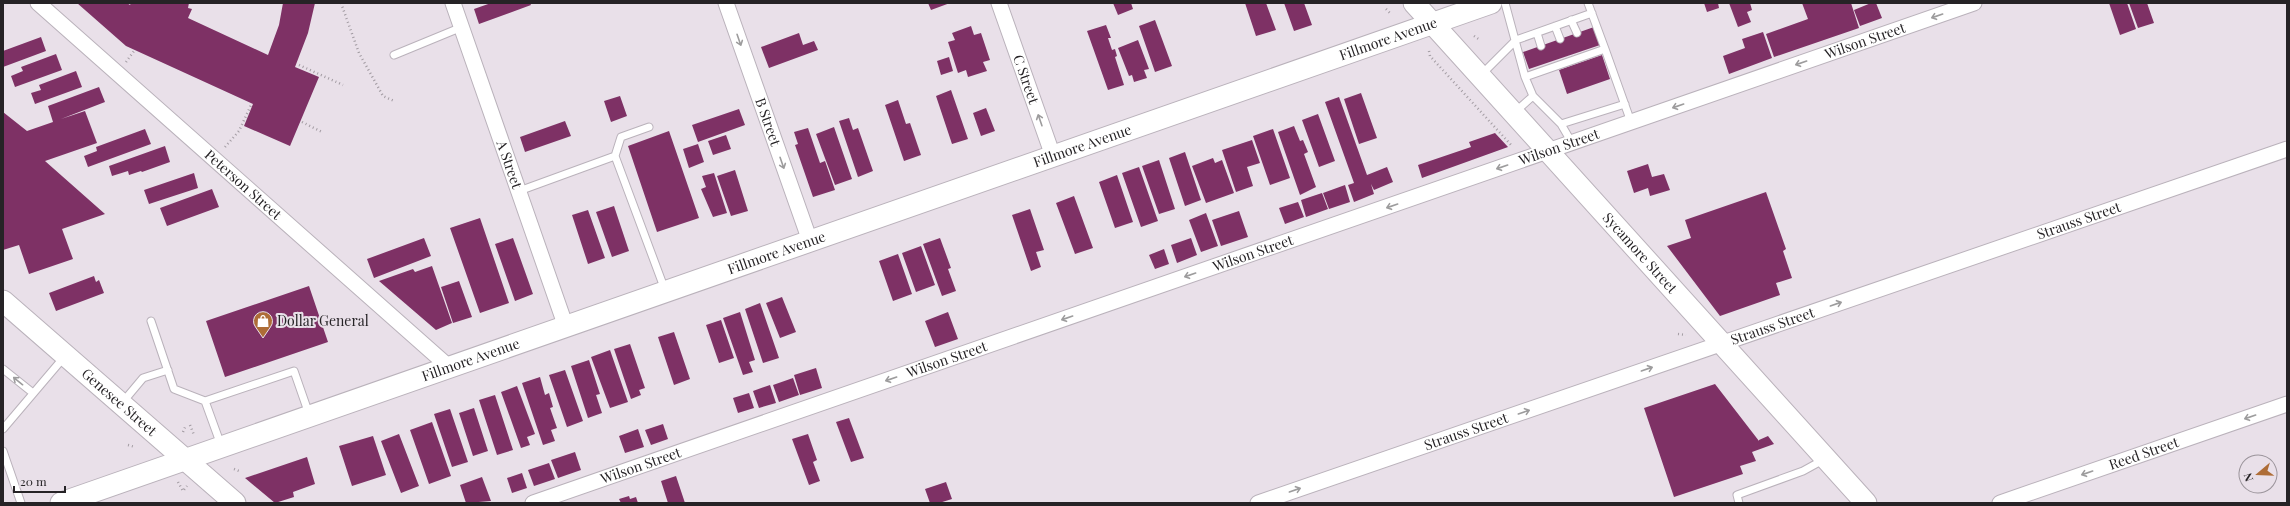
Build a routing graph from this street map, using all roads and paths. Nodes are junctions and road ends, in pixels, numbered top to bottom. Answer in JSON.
{"nodes":[{"id":1,"x":38,"y":3,"type":"edge"},
{"id":2,"x":341,"y":3,"type":"edge"},
{"id":3,"x":454,"y":3,"type":"edge"},
{"id":4,"x":726,"y":3,"type":"edge"},
{"id":5,"x":999,"y":3,"type":"edge"},
{"id":6,"x":1414,"y":3,"type":"edge"},
{"id":7,"x":1491,"y":3,"type":"edge"},
{"id":8,"x":1505,"y":3,"type":"edge"},
{"id":9,"x":1588,"y":3,"type":"edge"},
{"id":10,"x":1974,"y":3,"type":"edge"},
{"id":11,"x":1386,"y":9,"type":"dead end"},
{"id":12,"x":1592,"y":13,"type":"junction"},
{"id":13,"x":1391,"y":14,"type":"dead end"},
{"id":14,"x":1571,"y":20,"type":"junction"},
{"id":15,"x":1434,"y":23,"type":"junction"},
{"id":16,"x":1555,"y":26,"type":"junction"},
{"id":17,"x":462,"y":27,"type":"junction"},
{"id":18,"x":1537,"y":33,"type":"junction"},
{"id":19,"x":1577,"y":33,"type":"dead end"},
{"id":20,"x":1474,"y":36,"type":"dead end"},
{"id":21,"x":1560,"y":39,"type":"dead end"},
{"id":22,"x":1480,"y":40,"type":"dead end"},
{"id":23,"x":1516,"y":40,"type":"junction"},
{"id":24,"x":1541,"y":46,"type":"dead end"},
{"id":25,"x":1605,"y":48,"type":"junction"},
{"id":26,"x":134,"y":51,"type":"dead end"},
{"id":27,"x":1429,"y":51,"type":"dead end"},
{"id":28,"x":394,"y":55,"type":"dead end"},
{"id":29,"x":124,"y":66,"type":"dead end"},
{"id":30,"x":299,"y":66,"type":"dead end"},
{"id":31,"x":1480,"y":75,"type":"junction"},
{"id":32,"x":1525,"y":77,"type":"junction"},
{"id":33,"x":343,"y":85,"type":"dead end"},
{"id":34,"x":1534,"y":96,"type":"junction"},
{"id":35,"x":394,"y":101,"type":"dead end"},
{"id":36,"x":1625,"y":104,"type":"junction"},
{"id":37,"x":251,"y":106,"type":"dead end"},
{"id":38,"x":1514,"y":113,"type":"junction"},
{"id":39,"x":302,"y":122,"type":"dead end"},
{"id":40,"x":1631,"y":122,"type":"junction"},
{"id":41,"x":1561,"y":124,"type":"junction"},
{"id":42,"x":649,"y":127,"type":"dead end"},
{"id":43,"x":322,"y":132,"type":"dead end"},
{"id":44,"x":1572,"y":143,"type":"junction"},
{"id":45,"x":1514,"y":147,"type":"dead end"},
{"id":46,"x":2287,"y":149,"type":"edge"},
{"id":47,"x":221,"y":150,"type":"dead end"},
{"id":48,"x":1548,"y":151,"type":"junction"},
{"id":49,"x":615,"y":156,"type":"junction"},
{"id":50,"x":1053,"y":156,"type":"junction"},
{"id":51,"x":519,"y":191,"type":"junction"},
{"id":52,"x":810,"y":241,"type":"junction"},
{"id":53,"x":666,"y":292,"type":"junction"},
{"id":54,"x":3,"y":301,"type":"edge"},
{"id":55,"x":151,"y":321,"type":"dead end"},
{"id":56,"x":566,"y":327,"type":"junction"},
{"id":57,"x":1678,"y":334,"type":"dead end"},
{"id":58,"x":1686,"y":335,"type":"dead end"},
{"id":59,"x":1722,"y":344,"type":"junction"},
{"id":60,"x":65,"y":355,"type":"junction"},
{"id":61,"x":449,"y":367,"type":"junction"},
{"id":62,"x":3,"y":369,"type":"edge"},
{"id":63,"x":168,"y":370,"type":"junction"},
{"id":64,"x":33,"y":393,"type":"junction"},
{"id":65,"x":205,"y":401,"type":"junction"},
{"id":66,"x":2287,"y":404,"type":"edge"},
{"id":67,"x":121,"y":405,"type":"junction"},
{"id":68,"x":310,"y":416,"type":"junction"},
{"id":69,"x":186,"y":425,"type":"dead end"},
{"id":70,"x":190,"y":425,"type":"dead end"},
{"id":71,"x":3,"y":429,"type":"edge"},
{"id":72,"x":183,"y":432,"type":"dead end"},
{"id":73,"x":194,"y":434,"type":"dead end"},
{"id":74,"x":128,"y":445,"type":"dead end"},
{"id":75,"x":135,"y":447,"type":"dead end"},
{"id":76,"x":222,"y":447,"type":"junction"},
{"id":77,"x":3,"y":451,"type":"edge"},
{"id":78,"x":1826,"y":459,"type":"junction"},
{"id":79,"x":184,"y":460,"type":"junction"},
{"id":80,"x":234,"y":469,"type":"dead end"},
{"id":81,"x":239,"y":471,"type":"dead end"},
{"id":82,"x":178,"y":482,"type":"dead end"},
{"id":83,"x":187,"y":486,"type":"dead end"},
{"id":84,"x":1860,"y":500,"type":"edge"},
{"id":85,"x":21,"y":503,"type":"edge"},
{"id":86,"x":61,"y":503,"type":"edge"},
{"id":87,"x":235,"y":503,"type":"edge"},
{"id":88,"x":533,"y":503,"type":"edge"},
{"id":89,"x":1258,"y":503,"type":"edge"},
{"id":90,"x":1739,"y":503,"type":"edge"},
{"id":91,"x":2000,"y":503,"type":"edge"}],
"edges":[{"from":1,"to":61,"type":"street","name":"Peterson Street"},
{"from":2,"to":35,"type":"path"},
{"from":3,"to":17,"type":"street","name":"A Street"},
{"from":4,"to":52,"type":"street","name":"B Street","one_way":true},
{"from":50,"to":5,"type":"street","name":"C Street","one_way":true},
{"from":6,"to":15,"type":"street","name":"Sycamore Street"},
{"from":7,"to":15,"type":"street","name":"Fillmore Avenue"},
{"from":8,"to":23,"type":"lane"},
{"from":9,"to":12,"type":"lane"},
{"from":10,"to":40,"type":"street","name":"Wilson Street","one_way":true},
{"from":11,"to":13,"type":"path"},
{"from":12,"to":14,"type":"lane"},
{"from":12,"to":25,"type":"lane"},
{"from":14,"to":16,"type":"lane"},
{"from":14,"to":19,"type":"lane"},
{"from":15,"to":31,"type":"street","name":"Sycamore Street"},
{"from":15,"to":50,"type":"street","name":"Fillmore Avenue"},
{"from":16,"to":18,"type":"lane"},
{"from":16,"to":21,"type":"lane"},
{"from":17,"to":28,"type":"lane"},
{"from":17,"to":51,"type":"street","name":"A Street"},
{"from":18,"to":23,"type":"lane"},
{"from":18,"to":24,"type":"lane"},
{"from":20,"to":22,"type":"path"},
{"from":23,"to":31,"type":"lane"},
{"from":23,"to":32,"type":"lane"},
{"from":25,"to":32,"type":"lane"},
{"from":25,"to":36,"type":"lane"},
{"from":26,"to":29,"type":"path"},
{"from":27,"to":45,"type":"path"},
{"from":30,"to":33,"type":"path"},
{"from":31,"to":38,"type":"street","name":"Sycamore Street"},
{"from":32,"to":34,"type":"lane"},
{"from":34,"to":38,"type":"lane"},
{"from":34,"to":41,"type":"lane"},
{"from":36,"to":40,"type":"lane"},
{"from":36,"to":41,"type":"lane"},
{"from":37,"to":47,"type":"path"},
{"from":38,"to":48,"type":"street","name":"Sycamore Street"},
{"from":39,"to":43,"type":"path"},
{"from":40,"to":44,"type":"street","name":"Wilson Street"},
{"from":41,"to":44,"type":"lane"},
{"from":42,"to":49,"type":"lane"},
{"from":44,"to":48,"type":"street","name":"Wilson Street"},
{"from":59,"to":46,"type":"street","name":"Strauss Street","one_way":true},
{"from":48,"to":59,"type":"street","name":"Sycamore Street"},
{"from":48,"to":88,"type":"street","name":"Wilson Street","one_way":true},
{"from":49,"to":51,"type":"lane"},
{"from":49,"to":53,"type":"lane"},
{"from":50,"to":52,"type":"street","name":"Fillmore Avenue"},
{"from":51,"to":56,"type":"street","name":"A Street"},
{"from":52,"to":53,"type":"street","name":"Fillmore Avenue"},
{"from":53,"to":56,"type":"street","name":"Fillmore Avenue"},
{"from":54,"to":60,"type":"street","name":"Genesee Street"},
{"from":55,"to":63,"type":"lane"},
{"from":56,"to":61,"type":"street","name":"Fillmore Avenue"},
{"from":57,"to":58,"type":"path"},
{"from":59,"to":78,"type":"street","name":"Sycamore Street"},
{"from":89,"to":59,"type":"street","name":"Strauss Street","one_way":true},
{"from":60,"to":64,"type":"lane"},
{"from":60,"to":67,"type":"street","name":"Genesee Street"},
{"from":61,"to":68,"type":"street","name":"Fillmore Avenue"},
{"from":64,"to":62,"type":"lane","one_way":true},
{"from":63,"to":65,"type":"lane"},
{"from":63,"to":67,"type":"lane"},
{"from":64,"to":71,"type":"lane"},
{"from":65,"to":68,"type":"lane"},
{"from":65,"to":76,"type":"lane"},
{"from":66,"to":91,"type":"street","name":"Reed Street","one_way":true},
{"from":67,"to":79,"type":"street","name":"Genesee Street"},
{"from":68,"to":76,"type":"street","name":"Fillmore Avenue"},
{"from":69,"to":72,"type":"path"},
{"from":70,"to":73,"type":"path"},
{"from":74,"to":75,"type":"path"},
{"from":76,"to":79,"type":"street","name":"Fillmore Avenue"},
{"from":77,"to":85,"type":"lane"},
{"from":78,"to":84,"type":"street","name":"Sycamore Street"},
{"from":78,"to":90,"type":"lane"},
{"from":79,"to":86,"type":"street","name":"Fillmore Avenue"},
{"from":79,"to":87,"type":"street","name":"Genesee Street"},
{"from":80,"to":81,"type":"path"},
{"from":82,"to":83,"type":"path"}]}
